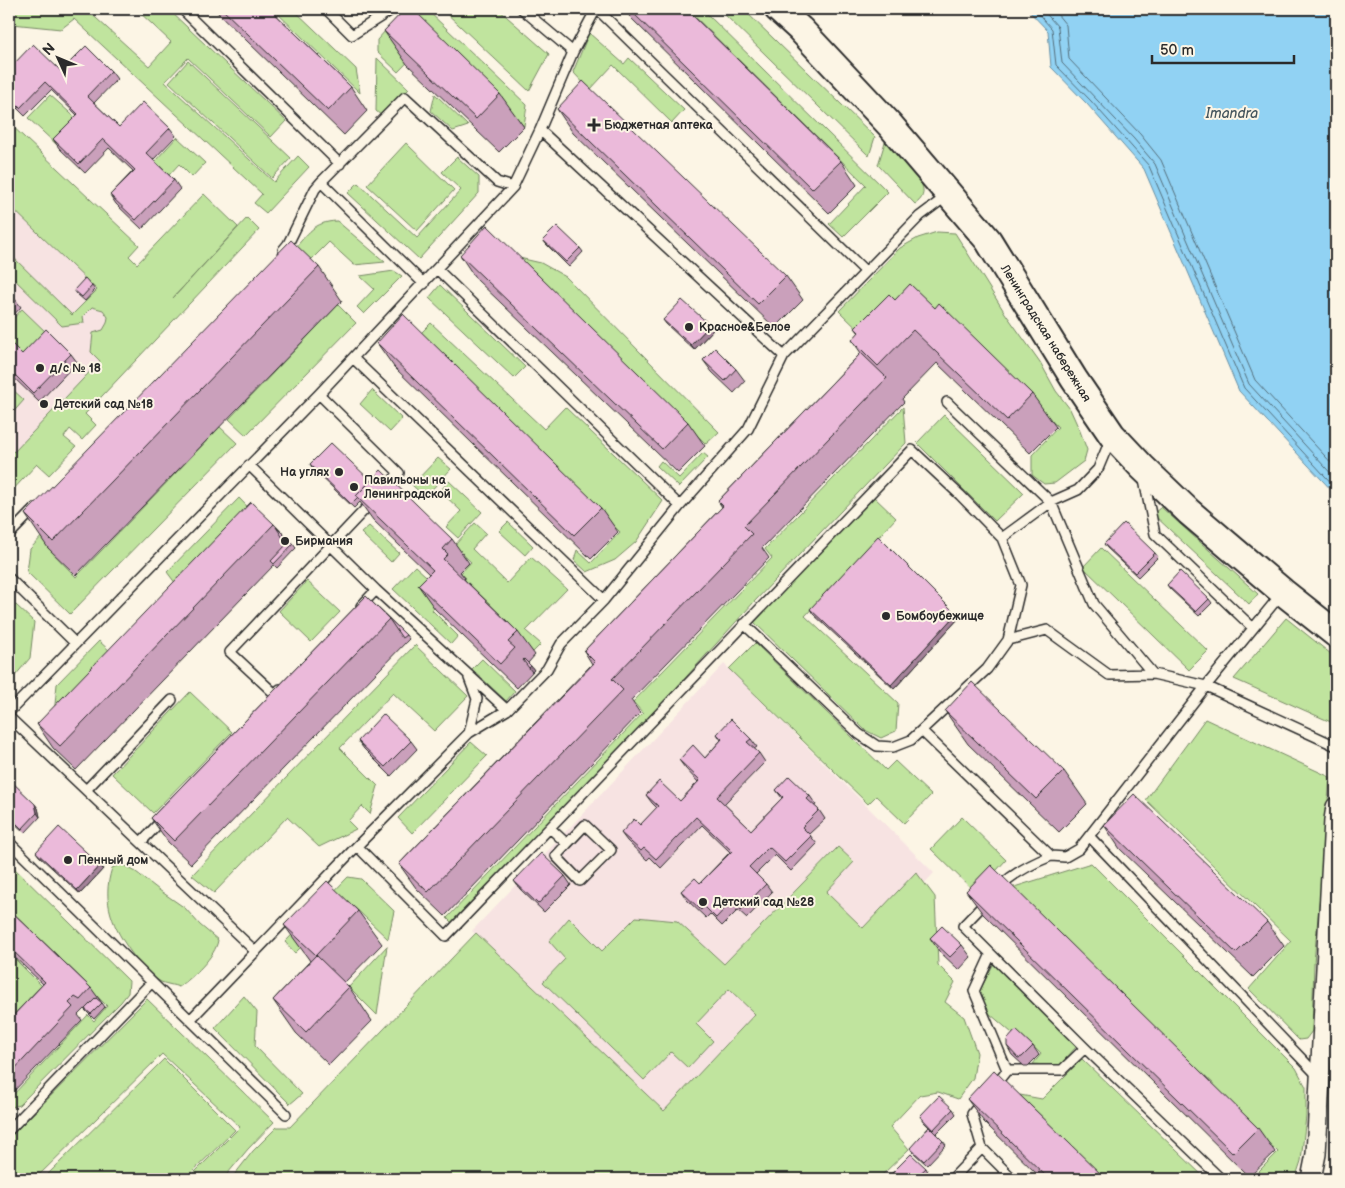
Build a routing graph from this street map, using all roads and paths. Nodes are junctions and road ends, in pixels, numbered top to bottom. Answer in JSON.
{"nodes":[{"id":1,"x":182,"y":9,"type":"edge"},
{"id":2,"x":326,"y":9,"type":"edge"},
{"id":3,"x":393,"y":9,"type":"edge"},
{"id":4,"x":522,"y":9,"type":"edge"},
{"id":5,"x":596,"y":9,"type":"edge"},
{"id":6,"x":778,"y":9,"type":"edge"},
{"id":7,"x":573,"y":52,"type":"junction"},
{"id":8,"x":540,"y":130,"type":"junction"},
{"id":9,"x":340,"y":164,"type":"junction"},
{"id":10,"x":321,"y":182,"type":"junction"},
{"id":11,"x":513,"y":187,"type":"junction"},
{"id":12,"x":950,"y":194,"type":"junction"},
{"id":13,"x":274,"y":258,"type":"edge"},
{"id":14,"x":437,"y":269,"type":"junction"},
{"id":15,"x":865,"y":271,"type":"junction"},
{"id":16,"x":424,"y":284,"type":"junction"},
{"id":17,"x":784,"y":356,"type":"junction"},
{"id":18,"x":353,"y":358,"type":"junction"},
{"id":19,"x":318,"y":394,"type":"junction"},
{"id":20,"x":947,"y":402,"type":"dead end"},
{"id":21,"x":1112,"y":435,"type":"junction"},
{"id":22,"x":249,"y":465,"type":"junction"},
{"id":23,"x":1142,"y":467,"type":"junction"},
{"id":24,"x":42,"y":500,"type":"edge"},
{"id":25,"x":1051,"y":502,"type":"junction"},
{"id":26,"x":680,"y":506,"type":"junction"},
{"id":27,"x":9,"y":535,"type":"edge"},
{"id":28,"x":1002,"y":538,"type":"junction"},
{"id":29,"x":330,"y":546,"type":"junction"},
{"id":30,"x":9,"y":578,"type":"edge"},
{"id":31,"x":376,"y":590,"type":"junction"},
{"id":32,"x":1283,"y":592,"type":"junction"},
{"id":33,"x":604,"y":600,"type":"junction"},
{"id":34,"x":356,"y":610,"type":"edge"},
{"id":35,"x":744,"y":624,"type":"junction"},
{"id":36,"x":1253,"y":628,"type":"junction"},
{"id":37,"x":1336,"y":634,"type":"edge"},
{"id":38,"x":1008,"y":640,"type":"junction"},
{"id":39,"x":75,"y":643,"type":"junction"},
{"id":40,"x":467,"y":673,"type":"junction"},
{"id":41,"x":1153,"y":674,"type":"junction"},
{"id":42,"x":288,"y":680,"type":"edge"},
{"id":43,"x":1206,"y":686,"type":"junction"},
{"id":44,"x":172,"y":700,"type":"dead end"},
{"id":45,"x":507,"y":710,"type":"junction"},
{"id":46,"x":9,"y":712,"type":"edge"},
{"id":47,"x":9,"y":717,"type":"edge"},
{"id":48,"x":922,"y":731,"type":"junction"},
{"id":49,"x":470,"y":733,"type":"junction"},
{"id":50,"x":1336,"y":746,"type":"edge"},
{"id":51,"x":86,"y":790,"type":"junction"},
{"id":52,"x":1336,"y":807,"type":"edge"},
{"id":53,"x":168,"y":813,"type":"edge"},
{"id":54,"x":550,"y":828,"type":"junction"},
{"id":55,"x":1089,"y":836,"type":"junction"},
{"id":56,"x":9,"y":842,"type":"edge"},
{"id":57,"x":141,"y":842,"type":"junction"},
{"id":58,"x":567,"y":844,"type":"junction"},
{"id":59,"x":357,"y":846,"type":"junction"},
{"id":60,"x":1050,"y":856,"type":"junction"},
{"id":61,"x":256,"y":952,"type":"junction"},
{"id":62,"x":991,"y":954,"type":"junction"},
{"id":63,"x":151,"y":983,"type":"junction"},
{"id":64,"x":190,"y":1020,"type":"junction"},
{"id":65,"x":1085,"y":1048,"type":"junction"},
{"id":66,"x":1007,"y":1070,"type":"junction"},
{"id":67,"x":1320,"y":1077,"type":"junction"},
{"id":68,"x":286,"y":1114,"type":"dead end"},
{"id":69,"x":9,"y":1130,"type":"edge"},
{"id":70,"x":982,"y":1148,"type":"junction"},
{"id":71,"x":952,"y":1179,"type":"edge"},
{"id":72,"x":1013,"y":1179,"type":"edge"},
{"id":73,"x":1221,"y":1179,"type":"edge"},
{"id":74,"x":1311,"y":1179,"type":"edge"}],
"edges":[{"from":1,"to":9,"type":"lane"},
{"from":2,"to":3,"type":"lane"},
{"from":4,"to":7,"type":"lane"},
{"from":5,"to":7,"type":"lane"},
{"from":5,"to":15,"type":"lane"},
{"from":6,"to":12,"type":"main road","name":"Ленинградская набережная"},
{"from":7,"to":8,"type":"lane"},
{"from":8,"to":11,"type":"lane"},
{"from":8,"to":17,"type":"lane"},
{"from":9,"to":10,"type":"lane"},
{"from":9,"to":11,"type":"lane"},
{"from":10,"to":13,"type":"lane"},
{"from":10,"to":16,"type":"lane"},
{"from":11,"to":14,"type":"lane"},
{"from":12,"to":15,"type":"lane"},
{"from":12,"to":21,"type":"main road","name":"Ленинградская набережная"},
{"from":14,"to":16,"type":"lane"},
{"from":14,"to":26,"type":"lane"},
{"from":15,"to":17,"type":"lane"},
{"from":16,"to":18,"type":"lane"},
{"from":17,"to":26,"type":"lane"},
{"from":18,"to":19,"type":"lane"},
{"from":18,"to":33,"type":"lane"},
{"from":19,"to":22,"type":"lane"},
{"from":19,"to":29,"type":"lane"},
{"from":20,"to":25,"type":"lane"},
{"from":21,"to":23,"type":"main road","name":"Ленинградская набережная"},
{"from":21,"to":25,"type":"lane"},
{"from":22,"to":29,"type":"lane"},
{"from":22,"to":39,"type":"lane"},
{"from":23,"to":32,"type":"main road","name":"Ленинградская набережная"},
{"from":23,"to":36,"type":"lane"},
{"from":24,"to":27,"type":"lane"},
{"from":25,"to":28,"type":"lane"},
{"from":25,"to":41,"type":"lane"},
{"from":26,"to":33,"type":"lane"},
{"from":28,"to":35,"type":"lane"},
{"from":28,"to":38,"type":"lane"},
{"from":29,"to":31,"type":"lane"},
{"from":29,"to":42,"type":"lane"},
{"from":30,"to":39,"type":"lane"},
{"from":31,"to":34,"type":"lane"},
{"from":31,"to":40,"type":"lane"},
{"from":32,"to":36,"type":"lane"},
{"from":32,"to":37,"type":"main road","name":"Ленинградская набережная"},
{"from":33,"to":45,"type":"lane"},
{"from":35,"to":48,"type":"lane"},
{"from":35,"to":54,"type":"lane"},
{"from":36,"to":43,"type":"lane"},
{"from":38,"to":41,"type":"lane"},
{"from":38,"to":48,"type":"lane"},
{"from":39,"to":46,"type":"lane"},
{"from":40,"to":45,"type":"lane"},
{"from":40,"to":49,"type":"lane"},
{"from":41,"to":43,"type":"lane"},
{"from":43,"to":50,"type":"lane"},
{"from":43,"to":55,"type":"lane"},
{"from":44,"to":51,"type":"lane"},
{"from":45,"to":49,"type":"lane"},
{"from":47,"to":51,"type":"lane"},
{"from":48,"to":60,"type":"lane"},
{"from":49,"to":59,"type":"lane"},
{"from":51,"to":57,"type":"lane"},
{"from":52,"to":67,"type":"street"},
{"from":53,"to":57,"type":"lane"},
{"from":54,"to":58,"type":"lane"},
{"from":54,"to":59,"type":"lane"},
{"from":55,"to":60,"type":"lane"},
{"from":55,"to":67,"type":"lane"},
{"from":56,"to":63,"type":"lane"},
{"from":57,"to":61,"type":"lane"},
{"from":58,"to":58,"type":"lane"},
{"from":59,"to":61,"type":"lane"},
{"from":60,"to":62,"type":"lane"},
{"from":61,"to":64,"type":"lane"},
{"from":62,"to":65,"type":"lane"},
{"from":62,"to":66,"type":"lane"},
{"from":63,"to":64,"type":"lane"},
{"from":63,"to":69,"type":"lane"},
{"from":64,"to":68,"type":"lane"},
{"from":65,"to":66,"type":"lane"},
{"from":65,"to":73,"type":"lane"},
{"from":66,"to":70,"type":"lane"},
{"from":67,"to":74,"type":"street"},
{"from":70,"to":71,"type":"lane"},
{"from":70,"to":72,"type":"lane"}]}
